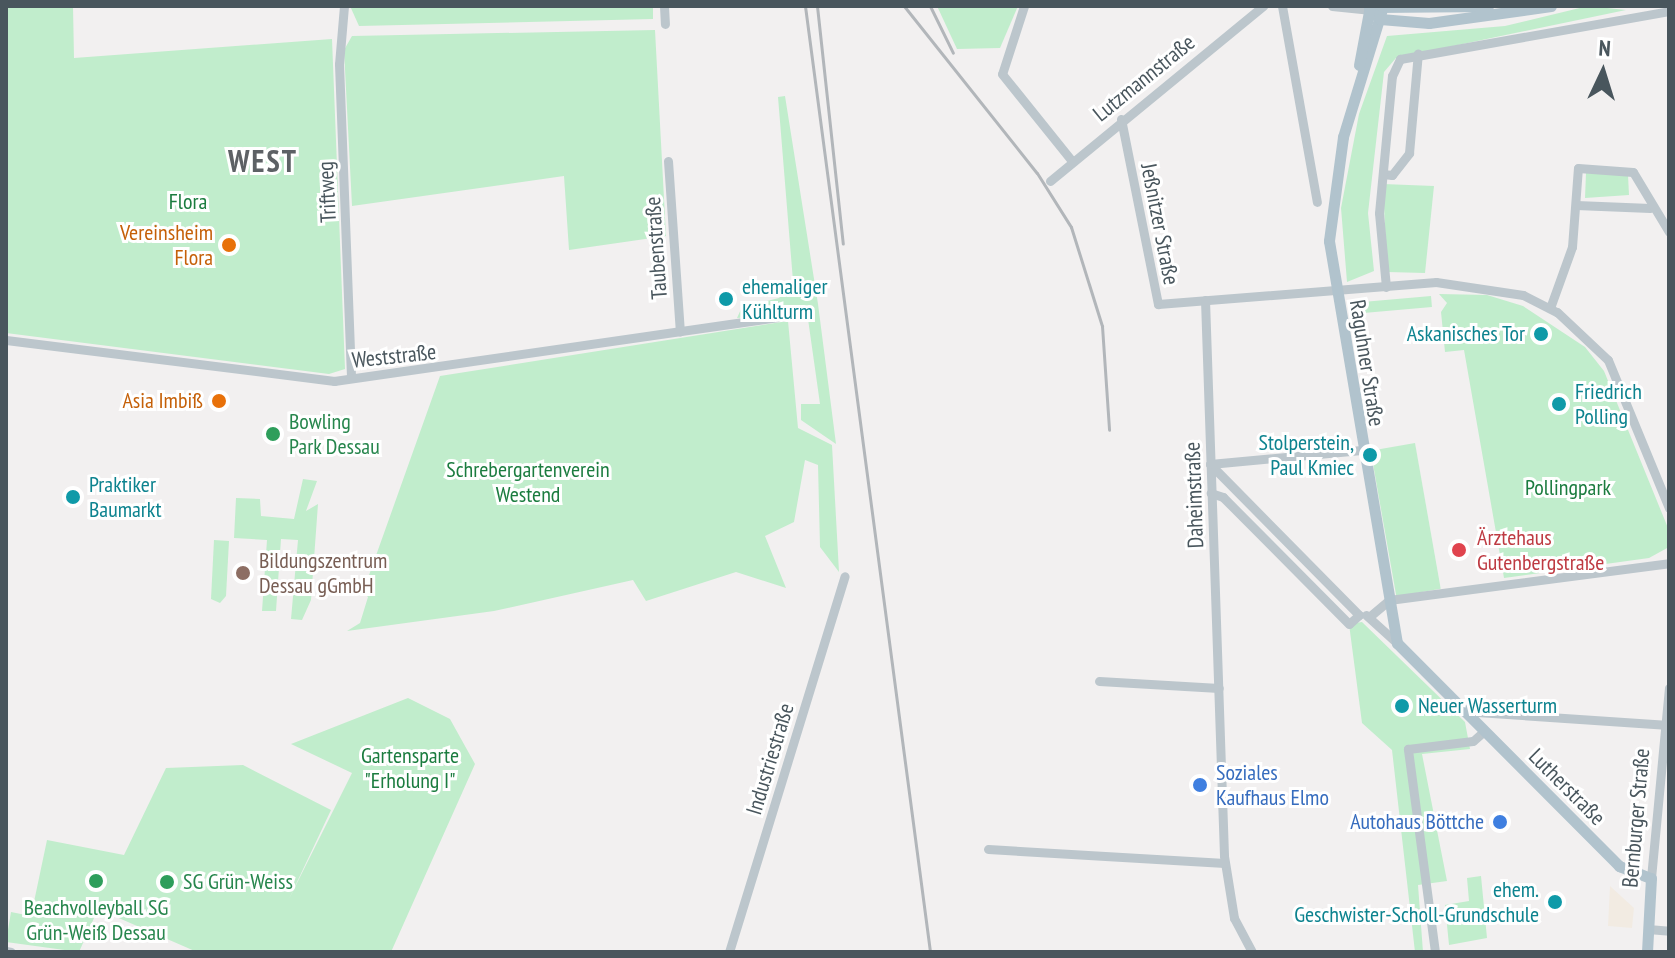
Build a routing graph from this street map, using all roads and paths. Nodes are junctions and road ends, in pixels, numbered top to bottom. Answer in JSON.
{"nodes":[{"id":1,"x":344,"y":6,"type":"edge"},
{"id":2,"x":664,"y":6,"type":"edge"},
{"id":3,"x":1024,"y":6,"type":"edge"},
{"id":4,"x":1263,"y":6,"type":"edge"},
{"id":5,"x":1282,"y":6,"type":"edge"},
{"id":6,"x":1332,"y":6,"type":"edge"},
{"id":7,"x":1383,"y":6,"type":"edge"},
{"id":8,"x":1488,"y":6,"type":"edge"},
{"id":9,"x":1551,"y":6,"type":"edge"},
{"id":10,"x":1370,"y":8,"type":"edge"},
{"id":11,"x":1669,"y":11,"type":"edge"},
{"id":12,"x":1380,"y":19,"type":"junction"},
{"id":13,"x":665,"y":24,"type":"dead end"},
{"id":14,"x":1418,"y":53,"type":"junction"},
{"id":15,"x":1356,"y":90,"type":"junction"},
{"id":16,"x":1121,"y":119,"type":"junction"},
{"id":17,"x":668,"y":161,"type":"dead end"},
{"id":18,"x":1072,"y":161,"type":"junction"},
{"id":19,"x":1383,"y":174,"type":"junction"},
{"id":20,"x":1050,"y":181,"type":"dead end"},
{"id":21,"x":1317,"y":202,"type":"dead end"},
{"id":22,"x":1576,"y":205,"type":"junction"},
{"id":23,"x":1650,"y":208,"type":"junction"},
{"id":24,"x":1669,"y":232,"type":"edge"},
{"id":25,"x":1386,"y":287,"type":"junction"},
{"id":26,"x":1335,"y":292,"type":"junction"},
{"id":27,"x":1205,"y":300,"type":"junction"},
{"id":28,"x":1550,"y":308,"type":"junction"},
{"id":29,"x":785,"y":316,"type":"dead end"},
{"id":30,"x":680,"y":332,"type":"junction"},
{"id":31,"x":6,"y":340,"type":"edge"},
{"id":32,"x":351,"y":376,"type":"junction"},
{"id":33,"x":1361,"y":450,"type":"junction"},
{"id":34,"x":1210,"y":464,"type":"junction"},
{"id":35,"x":1211,"y":493,"type":"junction"},
{"id":36,"x":1669,"y":508,"type":"edge"},
{"id":37,"x":1669,"y":563,"type":"edge"},
{"id":38,"x":845,"y":576,"type":"dead end"},
{"id":39,"x":1389,"y":600,"type":"junction"},
{"id":40,"x":1364,"y":614,"type":"junction"},
{"id":41,"x":1397,"y":643,"type":"junction"},
{"id":42,"x":1099,"y":681,"type":"dead end"},
{"id":43,"x":1219,"y":688,"type":"junction"},
{"id":44,"x":1669,"y":688,"type":"edge"},
{"id":45,"x":1462,"y":711,"type":"junction"},
{"id":46,"x":1667,"y":725,"type":"edge"},
{"id":47,"x":1483,"y":732,"type":"junction"},
{"id":48,"x":988,"y":849,"type":"dead end"},
{"id":49,"x":1225,"y":863,"type":"junction"},
{"id":50,"x":1651,"y":878,"type":"junction"},
{"id":51,"x":1648,"y":929,"type":"junction"},
{"id":52,"x":1669,"y":931,"type":"edge"},
{"id":53,"x":729,"y":952,"type":"edge"},
{"id":54,"x":1252,"y":952,"type":"edge"},
{"id":55,"x":1435,"y":952,"type":"edge"},
{"id":56,"x":1647,"y":952,"type":"edge"}],
"edges":[{"from":1,"to":32,"type":"street","name":"Triftweg"},
{"from":2,"to":13,"type":"street"},
{"from":3,"to":18,"type":"street"},
{"from":4,"to":16,"type":"street","name":"Lutzmannstraße"},
{"from":5,"to":21,"type":"street"},
{"from":6,"to":10,"type":"street"},
{"from":7,"to":8,"type":"main road"},
{"from":7,"to":10,"type":"main road"},
{"from":7,"to":12,"type":"main road","name":"Raguhner Straße"},
{"from":9,"to":12,"type":"main road"},
{"from":10,"to":12,"type":"main road"},
{"from":10,"to":15,"type":"main road","name":"Raguhner Straße"},
{"from":11,"to":14,"type":"street"},
{"from":12,"to":15,"type":"main road","name":"Raguhner Straße"},
{"from":14,"to":19,"type":"street","name":"Raguhner Straße"},
{"from":14,"to":19,"type":"street"},
{"from":15,"to":26,"type":"main road","name":"Raguhner Straße"},
{"from":16,"to":18,"type":"street","name":"Lutzmannstraße"},
{"from":16,"to":27,"type":"street","name":"Jeßnitzer Straße"},
{"from":17,"to":30,"type":"street","name":"Taubenstraße"},
{"from":18,"to":20,"type":"street","name":"Lutzmannstraße"},
{"from":19,"to":25,"type":"street","name":"Raguhner Straße"},
{"from":22,"to":23,"type":"street"},
{"from":22,"to":23,"type":"street"},
{"from":22,"to":28,"type":"street"},
{"from":23,"to":24,"type":"street"},
{"from":25,"to":26,"type":"street","name":"Jeßnitzer Straße"},
{"from":25,"to":28,"type":"street","name":"Jeßnitzer Straße"},
{"from":26,"to":27,"type":"street","name":"Jeßnitzer Straße"},
{"from":26,"to":33,"type":"main road","name":"Raguhner Straße"},
{"from":27,"to":34,"type":"street","name":"Daheimstraße"},
{"from":28,"to":36,"type":"street"},
{"from":29,"to":30,"type":"street","name":"Weststraße"},
{"from":30,"to":32,"type":"street","name":"Weststraße"},
{"from":31,"to":32,"type":"street","name":"Weststraße"},
{"from":33,"to":34,"type":"street"},
{"from":33,"to":39,"type":"main road","name":"Raguhner Straße"},
{"from":34,"to":35,"type":"street","name":"Daheimstraße"},
{"from":34,"to":40,"type":"street","name":"Lutherstraße"},
{"from":35,"to":40,"type":"street"},
{"from":35,"to":43,"type":"street","name":"Daheimstraße"},
{"from":37,"to":39,"type":"street"},
{"from":38,"to":53,"type":"street","name":"Industriestraße"},
{"from":39,"to":40,"type":"street"},
{"from":39,"to":41,"type":"main road","name":"Raguhner Straße"},
{"from":40,"to":41,"type":"street","name":"Lutherstraße"},
{"from":41,"to":45,"type":"main road","name":"Lutherstraße"},
{"from":42,"to":43,"type":"street"},
{"from":43,"to":49,"type":"street","name":"Daheimstraße"},
{"from":44,"to":46,"type":"street","name":"Bernburger Straße"},
{"from":45,"to":46,"type":"street"},
{"from":45,"to":47,"type":"main road","name":"Lutherstraße"},
{"from":46,"to":50,"type":"street","name":"Bernburger Straße"},
{"from":47,"to":50,"type":"main road","name":"Lutherstraße"},
{"from":47,"to":55,"type":"street"},
{"from":48,"to":49,"type":"street"},
{"from":49,"to":54,"type":"street","name":"Daheimstraße"},
{"from":50,"to":51,"type":"main road","name":"Bernburger Straße"},
{"from":51,"to":52,"type":"street"},
{"from":51,"to":56,"type":"main road","name":"Bernburger Straße"}]}
